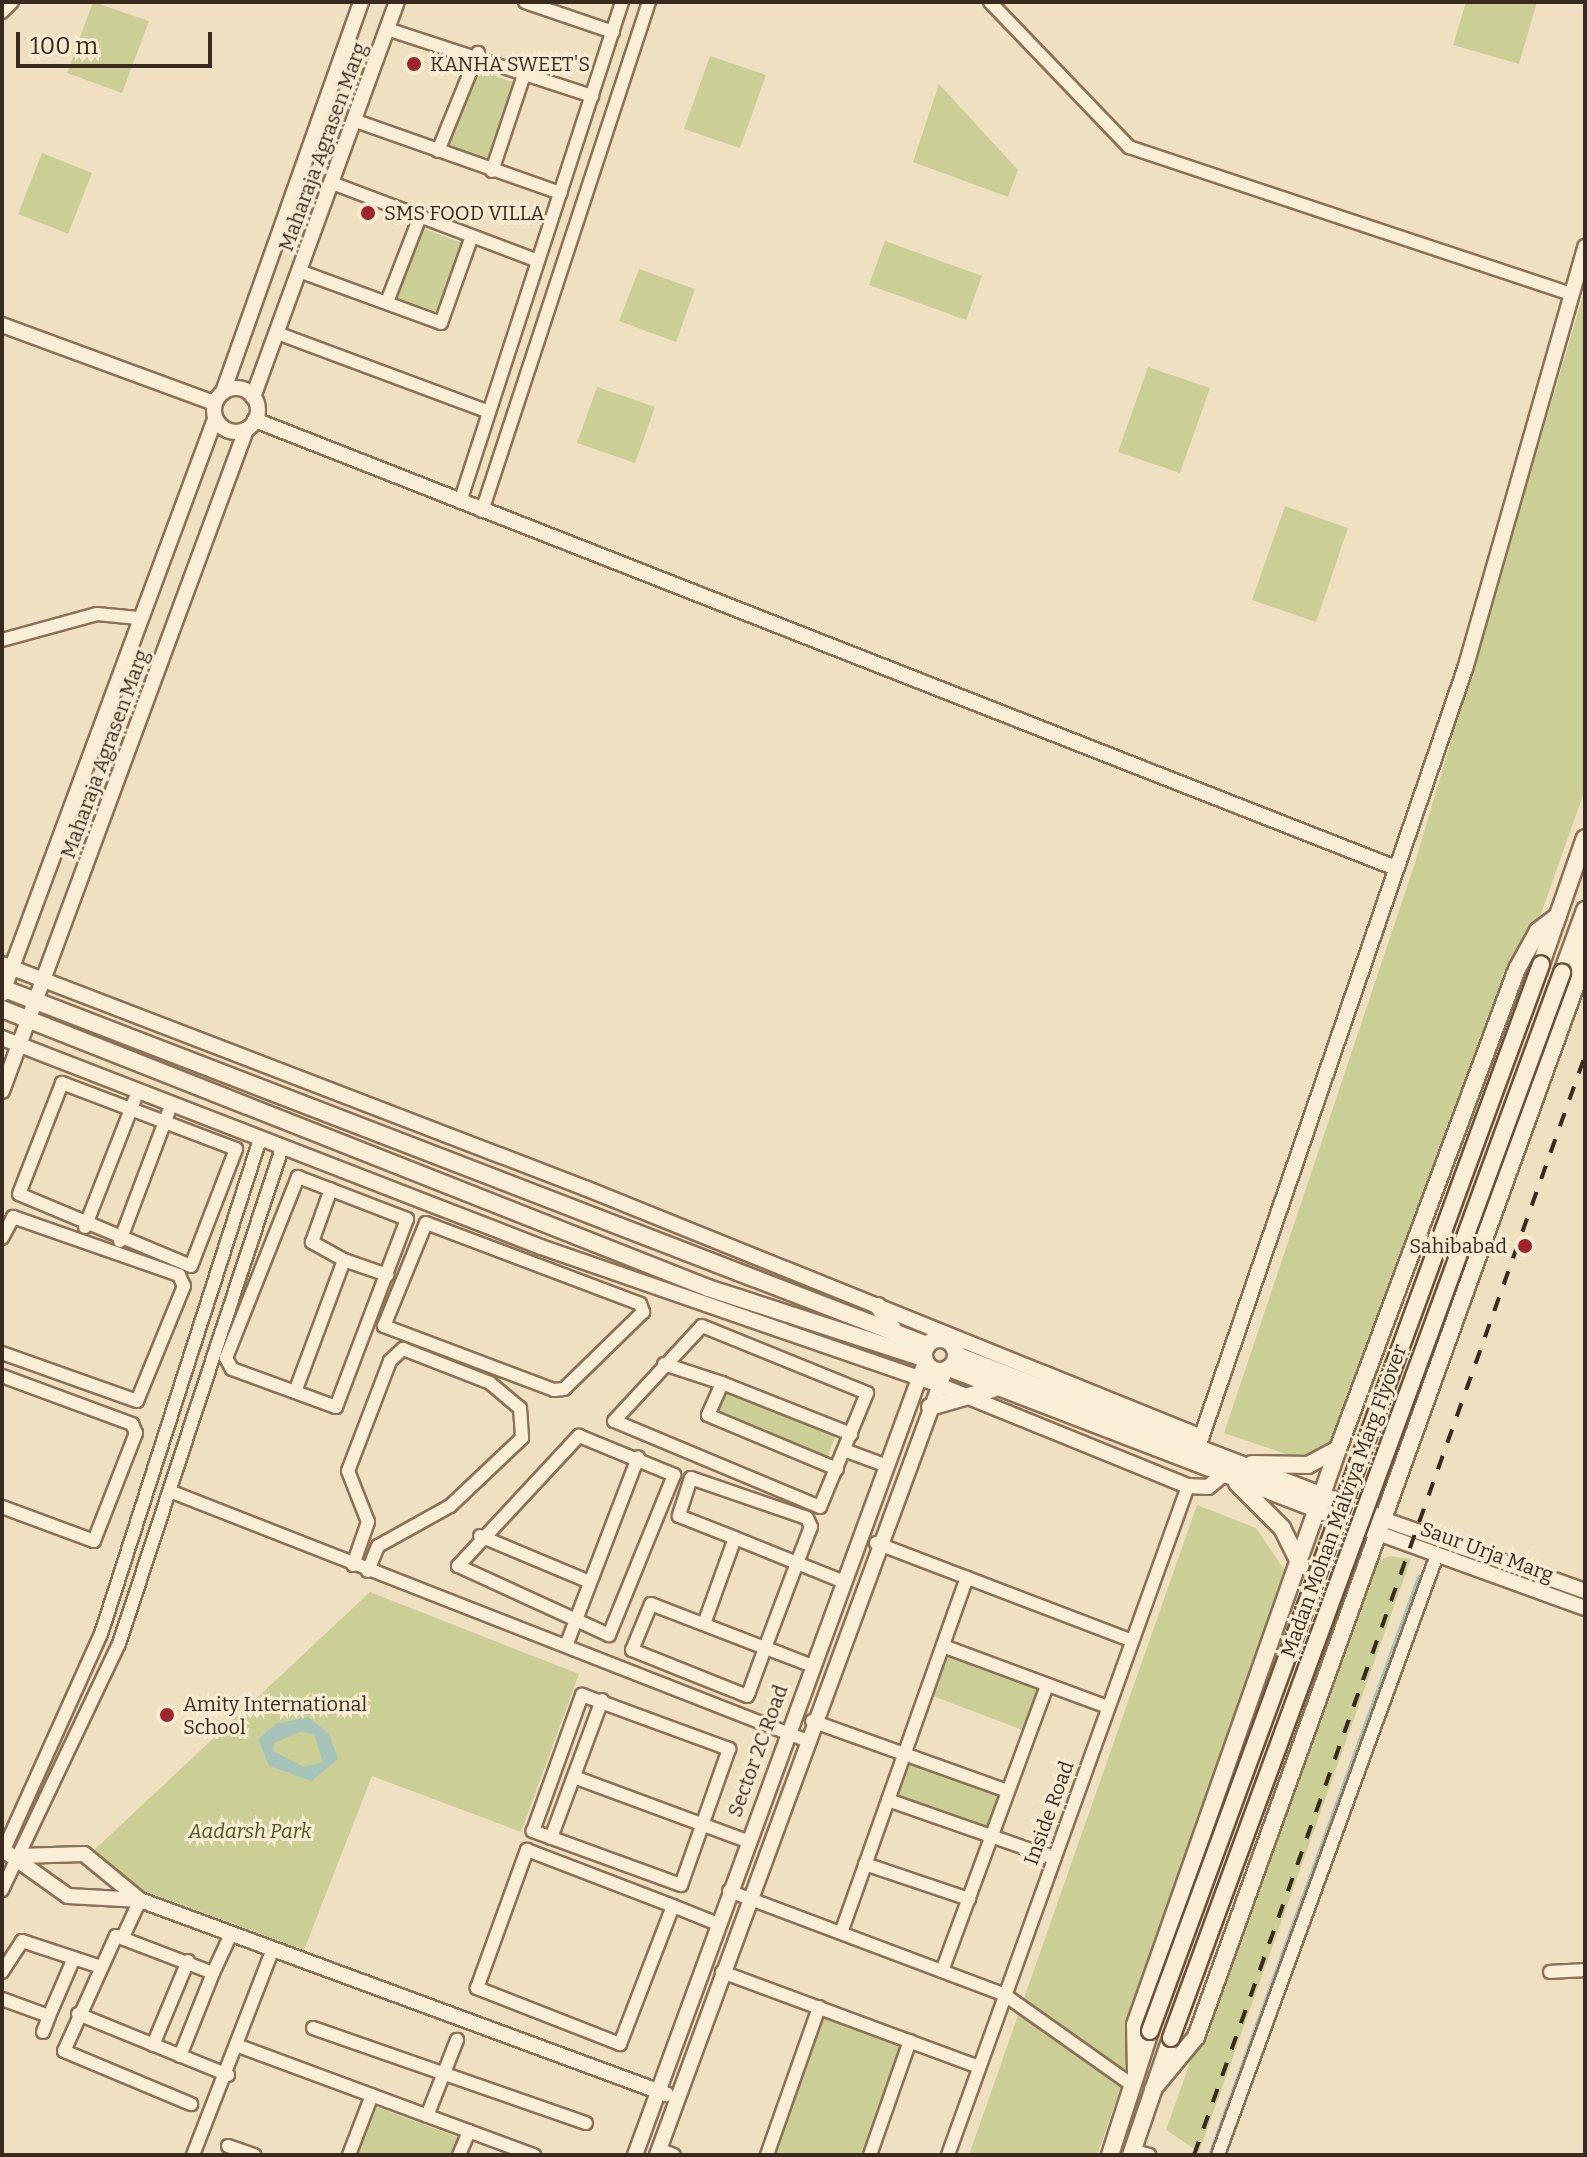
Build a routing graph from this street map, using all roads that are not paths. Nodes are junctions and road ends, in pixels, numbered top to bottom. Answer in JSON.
{"nodes":[{"id":1,"x":12,"y":2,"type":"edge"},
{"id":2,"x":397,"y":2,"type":"edge"},
{"id":3,"x":525,"y":2,"type":"edge"},
{"id":4,"x":622,"y":2,"type":"edge"},
{"id":5,"x":649,"y":2,"type":"edge"},
{"id":6,"x":990,"y":2,"type":"edge"},
{"id":7,"x":359,"y":3,"type":"edge"},
{"id":8,"x":2,"y":12,"type":"edge"},
{"id":9,"x":387,"y":29,"type":"junction"},
{"id":10,"x":613,"y":32,"type":"junction"},
{"id":11,"x":478,"y":53,"type":"junction"},
{"id":12,"x":525,"y":72,"type":"junction"},
{"id":13,"x":592,"y":96,"type":"junction"},
{"id":14,"x":356,"y":121,"type":"junction"},
{"id":15,"x":438,"y":151,"type":"junction"},
{"id":16,"x":492,"y":171,"type":"junction"},
{"id":17,"x":332,"y":183,"type":"junction"},
{"id":18,"x":561,"y":193,"type":"junction"},
{"id":19,"x":421,"y":214,"type":"junction"},
{"id":20,"x":472,"y":236,"type":"junction"},
{"id":21,"x":1585,"y":247,"type":"edge"},
{"id":22,"x":538,"y":261,"type":"junction"},
{"id":23,"x":299,"y":271,"type":"junction"},
{"id":24,"x":1572,"y":294,"type":"junction"},
{"id":25,"x":387,"y":302,"type":"junction"},
{"id":26,"x":2,"y":325,"type":"edge"},
{"id":27,"x":277,"y":333,"type":"junction"},
{"id":28,"x":253,"y":397,"type":"junction"},
{"id":29,"x":218,"y":398,"type":"junction"},
{"id":30,"x":489,"y":412,"type":"junction"},
{"id":31,"x":215,"y":419,"type":"junction"},
{"id":32,"x":250,"y":425,"type":"junction"},
{"id":33,"x":460,"y":502,"type":"junction"},
{"id":34,"x":482,"y":511,"type":"junction"},
{"id":35,"x":138,"y":618,"type":"junction"},
{"id":36,"x":2,"y":640,"type":"edge"},
{"id":37,"x":1585,"y":838,"type":"edge"},
{"id":38,"x":1396,"y":868,"type":"junction"},
{"id":39,"x":1585,"y":910,"type":"edge"},
{"id":40,"x":1558,"y":916,"type":"junction"},
{"id":41,"x":1579,"y":928,"type":"junction"},
{"id":42,"x":7,"y":966,"type":"edge"},
{"id":43,"x":42,"y":980,"type":"junction"},
{"id":44,"x":3,"y":990,"type":"edge"},
{"id":45,"x":35,"y":1001,"type":"junction"},
{"id":46,"x":2,"y":1009,"type":"edge"},
{"id":47,"x":28,"y":1019,"type":"junction"},
{"id":48,"x":2,"y":1038,"type":"edge"},
{"id":49,"x":18,"y":1046,"type":"junction"},
{"id":50,"x":2,"y":1091,"type":"edge"},
{"id":51,"x":135,"y":1100,"type":"junction"},
{"id":52,"x":168,"y":1113,"type":"junction"},
{"id":53,"x":260,"y":1139,"type":"junction"},
{"id":54,"x":282,"y":1148,"type":"junction"},
{"id":55,"x":331,"y":1189,"type":"junction"},
{"id":56,"x":406,"y":1196,"type":"junction"},
{"id":57,"x":400,"y":1214,"type":"junction"},
{"id":58,"x":4,"y":1224,"type":"edge"},
{"id":59,"x":85,"y":1227,"type":"junction"},
{"id":60,"x":2,"y":1238,"type":"edge"},
{"id":61,"x":120,"y":1241,"type":"junction"},
{"id":62,"x":541,"y":1247,"type":"junction"},
{"id":63,"x":344,"y":1260,"type":"junction"},
{"id":64,"x":536,"y":1264,"type":"junction"},
{"id":65,"x":387,"y":1275,"type":"junction"},
{"id":66,"x":878,"y":1306,"type":"junction"},
{"id":67,"x":896,"y":1334,"type":"junction"},
{"id":68,"x":2,"y":1353,"type":"edge"},
{"id":69,"x":923,"y":1361,"type":"junction"},
{"id":70,"x":664,"y":1364,"type":"junction"},
{"id":71,"x":947,"y":1370,"type":"junction"},
{"id":72,"x":2,"y":1376,"type":"edge"},
{"id":73,"x":722,"y":1383,"type":"junction"},
{"id":74,"x":995,"y":1389,"type":"junction"},
{"id":75,"x":295,"y":1392,"type":"junction"},
{"id":76,"x":959,"y":1394,"type":"junction"},
{"id":77,"x":930,"y":1407,"type":"junction"},
{"id":78,"x":851,"y":1434,"type":"junction"},
{"id":79,"x":1200,"y":1443,"type":"junction"},
{"id":80,"x":1338,"y":1449,"type":"junction"},
{"id":81,"x":844,"y":1450,"type":"junction"},
{"id":82,"x":638,"y":1457,"type":"junction"},
{"id":83,"x":882,"y":1464,"type":"junction"},
{"id":84,"x":837,"y":1469,"type":"junction"},
{"id":85,"x":1231,"y":1472,"type":"junction"},
{"id":86,"x":1188,"y":1486,"type":"junction"},
{"id":87,"x":172,"y":1492,"type":"junction"},
{"id":88,"x":1320,"y":1504,"type":"junction"},
{"id":89,"x":2,"y":1507,"type":"edge"},
{"id":90,"x":1378,"y":1525,"type":"junction"},
{"id":91,"x":480,"y":1536,"type":"junction"},
{"id":92,"x":735,"y":1538,"type":"junction"},
{"id":93,"x":876,"y":1543,"type":"junction"},
{"id":94,"x":1437,"y":1555,"type":"junction"},
{"id":95,"x":797,"y":1563,"type":"junction"},
{"id":96,"x":353,"y":1565,"type":"junction"},
{"id":97,"x":1301,"y":1566,"type":"junction"},
{"id":98,"x":368,"y":1571,"type":"junction"},
{"id":99,"x":967,"y":1578,"type":"junction"},
{"id":100,"x":841,"y":1581,"type":"junction"},
{"id":101,"x":590,"y":1582,"type":"junction"},
{"id":102,"x":1585,"y":1591,"type":"edge"},
{"id":103,"x":1585,"y":1608,"type":"edge"},
{"id":104,"x":575,"y":1621,"type":"junction"},
{"id":105,"x":704,"y":1624,"type":"junction"},
{"id":106,"x":1132,"y":1641,"type":"junction"},
{"id":107,"x":566,"y":1646,"type":"junction"},
{"id":108,"x":943,"y":1646,"type":"junction"},
{"id":109,"x":765,"y":1648,"type":"junction"},
{"id":110,"x":810,"y":1665,"type":"junction"},
{"id":111,"x":1047,"y":1685,"type":"junction"},
{"id":112,"x":602,"y":1700,"type":"junction"},
{"id":113,"x":1108,"y":1707,"type":"junction"},
{"id":114,"x":812,"y":1721,"type":"junction"},
{"id":115,"x":786,"y":1732,"type":"junction"},
{"id":116,"x":805,"y":1740,"type":"junction"},
{"id":117,"x":904,"y":1754,"type":"junction"},
{"id":118,"x":574,"y":1777,"type":"junction"},
{"id":119,"x":1008,"y":1791,"type":"junction"},
{"id":120,"x":888,"y":1800,"type":"junction"},
{"id":121,"x":703,"y":1825,"type":"junction"},
{"id":122,"x":992,"y":1836,"type":"junction"},
{"id":123,"x":551,"y":1838,"type":"junction"},
{"id":124,"x":747,"y":1841,"type":"junction"},
{"id":125,"x":6,"y":1852,"type":"edge"},
{"id":126,"x":1054,"y":1858,"type":"junction"},
{"id":127,"x":865,"y":1864,"type":"junction"},
{"id":128,"x":2,"y":1890,"type":"edge"},
{"id":129,"x":729,"y":1891,"type":"junction"},
{"id":130,"x":749,"y":1899,"type":"junction"},
{"id":131,"x":969,"y":1899,"type":"junction"},
{"id":132,"x":140,"y":1900,"type":"junction"},
{"id":133,"x":673,"y":1906,"type":"junction"},
{"id":134,"x":718,"y":1924,"type":"junction"},
{"id":135,"x":841,"y":1933,"type":"junction"},
{"id":136,"x":231,"y":1934,"type":"junction"},
{"id":137,"x":123,"y":1937,"type":"junction"},
{"id":138,"x":273,"y":1949,"type":"junction"},
{"id":139,"x":74,"y":1958,"type":"junction"},
{"id":140,"x":188,"y":1961,"type":"junction"},
{"id":141,"x":98,"y":1966,"type":"junction"},
{"id":142,"x":1585,"y":1970,"type":"edge"},
{"id":143,"x":942,"y":1971,"type":"junction"},
{"id":144,"x":2,"y":1972,"type":"edge"},
{"id":145,"x":722,"y":1972,"type":"junction"},
{"id":146,"x":1550,"y":1972,"type":"dead end"},
{"id":147,"x":213,"y":1973,"type":"junction"},
{"id":148,"x":1005,"y":1995,"type":"junction"},
{"id":149,"x":2,"y":1999,"type":"edge"},
{"id":150,"x":819,"y":2007,"type":"junction"},
{"id":151,"x":78,"y":2014,"type":"junction"},
{"id":152,"x":49,"y":2016,"type":"junction"},
{"id":153,"x":313,"y":2028,"type":"dead end"},
{"id":154,"x":43,"y":2032,"type":"dead end"},
{"id":155,"x":457,"y":2040,"type":"dead end"},
{"id":156,"x":910,"y":2041,"type":"junction"},
{"id":157,"x":153,"y":2045,"type":"junction"},
{"id":158,"x":236,"y":2045,"type":"junction"},
{"id":159,"x":180,"y":2056,"type":"junction"},
{"id":160,"x":979,"y":2067,"type":"junction"},
{"id":161,"x":444,"y":2071,"type":"junction"},
{"id":162,"x":228,"y":2075,"type":"junction"},
{"id":163,"x":1134,"y":2078,"type":"junction"},
{"id":164,"x":1153,"y":2089,"type":"junction"},
{"id":165,"x":658,"y":2091,"type":"junction"},
{"id":166,"x":372,"y":2095,"type":"junction"},
{"id":167,"x":677,"y":2098,"type":"junction"},
{"id":168,"x":191,"y":2104,"type":"dead end"},
{"id":169,"x":427,"y":2116,"type":"junction"},
{"id":170,"x":586,"y":2123,"type":"dead end"},
{"id":171,"x":469,"y":2131,"type":"junction"},
{"id":172,"x":228,"y":2146,"type":"dead end"},
{"id":173,"x":658,"y":2152,"type":"edge"},
{"id":174,"x":1132,"y":2152,"type":"edge"},
{"id":175,"x":193,"y":2155,"type":"edge"},
{"id":176,"x":254,"y":2155,"type":"edge"},
{"id":177,"x":349,"y":2155,"type":"edge"},
{"id":178,"x":459,"y":2155,"type":"edge"},
{"id":179,"x":534,"y":2155,"type":"edge"},
{"id":180,"x":635,"y":2155,"type":"edge"},
{"id":181,"x":674,"y":2155,"type":"edge"},
{"id":182,"x":767,"y":2155,"type":"edge"},
{"id":183,"x":870,"y":2155,"type":"edge"},
{"id":184,"x":948,"y":2155,"type":"edge"},
{"id":185,"x":1110,"y":2155,"type":"edge"},
{"id":186,"x":1149,"y":2155,"type":"edge"},
{"id":187,"x":1218,"y":2155,"type":"edge"}],
"edges":[{"from":1,"to":8,"type":"street"},
{"from":2,"to":9,"type":"street","name":"Maharaja Agrasen Marg"},
{"from":3,"to":10,"type":"street"},
{"from":4,"to":10,"type":"street"},
{"from":5,"to":34,"type":"street"},
{"from":6,"to":24,"type":"street"},
{"from":7,"to":29,"type":"street","name":"Maharaja Agrasen Marg"},
{"from":9,"to":11,"type":"street"},
{"from":9,"to":14,"type":"street","name":"Maharaja Agrasen Marg"},
{"from":10,"to":13,"type":"street"},
{"from":11,"to":12,"type":"street"},
{"from":11,"to":15,"type":"street"},
{"from":12,"to":13,"type":"street"},
{"from":12,"to":16,"type":"street"},
{"from":13,"to":18,"type":"street"},
{"from":14,"to":15,"type":"street"},
{"from":14,"to":17,"type":"street","name":"Maharaja Agrasen Marg"},
{"from":15,"to":16,"type":"street"},
{"from":16,"to":18,"type":"street"},
{"from":17,"to":19,"type":"street"},
{"from":17,"to":23,"type":"street","name":"Maharaja Agrasen Marg"},
{"from":18,"to":22,"type":"street"},
{"from":19,"to":20,"type":"street"},
{"from":19,"to":25,"type":"street"},
{"from":20,"to":22,"type":"street"},
{"from":20,"to":25,"type":"street"},
{"from":21,"to":24,"type":"street"},
{"from":22,"to":30,"type":"street"},
{"from":23,"to":25,"type":"street"},
{"from":23,"to":27,"type":"street","name":"Maharaja Agrasen Marg"},
{"from":24,"to":38,"type":"street"},
{"from":26,"to":29,"type":"street"},
{"from":27,"to":28,"type":"street","name":"Maharaja Agrasen Marg"},
{"from":27,"to":30,"type":"street"},
{"from":28,"to":29,"type":"street"},
{"from":28,"to":32,"type":"street"},
{"from":29,"to":31,"type":"street"},
{"from":30,"to":33,"type":"street"},
{"from":31,"to":32,"type":"street"},
{"from":31,"to":35,"type":"street","name":"Maharaja Agrasen Marg"},
{"from":32,"to":33,"type":"street"},
{"from":32,"to":43,"type":"street","name":"Maharaja Agrasen Marg"},
{"from":33,"to":34,"type":"street"},
{"from":34,"to":38,"type":"street"},
{"from":35,"to":36,"type":"street"},
{"from":35,"to":42,"type":"street","name":"Maharaja Agrasen Marg"},
{"from":37,"to":40,"type":"main road","name":"Madan Mohan Malviya Marg Flyover"},
{"from":38,"to":79,"type":"street"},
{"from":39,"to":41,"type":"main road","name":"Madan Mohan Malviya Marg Flyover"},
{"from":40,"to":80,"type":"main road"},
{"from":40,"to":163,"type":"main road","name":"Madan Mohan Malviya Marg Flyover","bridge":true},
{"from":41,"to":90,"type":"main road"},
{"from":41,"to":164,"type":"main road","name":"Madan Mohan Malviya Marg Flyover","bridge":true},
{"from":42,"to":43,"type":"street"},
{"from":42,"to":44,"type":"street","name":"Maharaja Agrasen Marg"},
{"from":43,"to":45,"type":"street","name":"Maharaja Agrasen Marg"},
{"from":43,"to":66,"type":"street"},
{"from":44,"to":45,"type":"main road"},
{"from":45,"to":47,"type":"street","name":"Maharaja Agrasen Marg"},
{"from":45,"to":67,"type":"main road"},
{"from":46,"to":47,"type":"main road"},
{"from":47,"to":49,"type":"street","name":"Maharaja Agrasen Marg"},
{"from":47,"to":69,"type":"main road"},
{"from":48,"to":49,"type":"street"},
{"from":49,"to":50,"type":"street","name":"Maharaja Agrasen Marg"},
{"from":49,"to":51,"type":"street"},
{"from":51,"to":52,"type":"street"},
{"from":51,"to":59,"type":"street"},
{"from":51,"to":59,"type":"street"},
{"from":52,"to":53,"type":"street"},
{"from":52,"to":61,"type":"street"},
{"from":52,"to":61,"type":"street"},
{"from":53,"to":54,"type":"street"},
{"from":53,"to":125,"type":"street"},
{"from":54,"to":56,"type":"street"},
{"from":54,"to":87,"type":"street"},
{"from":55,"to":57,"type":"street"},
{"from":55,"to":63,"type":"street"},
{"from":55,"to":75,"type":"street"},
{"from":56,"to":57,"type":"street"},
{"from":56,"to":62,"type":"street"},
{"from":57,"to":65,"type":"street"},
{"from":58,"to":60,"type":"street"},
{"from":58,"to":68,"type":"street"},
{"from":59,"to":61,"type":"street"},
{"from":62,"to":64,"type":"street"},
{"from":62,"to":69,"type":"street"},
{"from":63,"to":65,"type":"street"},
{"from":63,"to":75,"type":"street"},
{"from":64,"to":64,"type":"street"},
{"from":65,"to":75,"type":"street"},
{"from":66,"to":67,"type":"main road"},
{"from":66,"to":79,"type":"street"},
{"from":67,"to":69,"type":"main road"},
{"from":69,"to":71,"type":"main road"},
{"from":69,"to":71,"type":"main road"},
{"from":69,"to":83,"type":"street","name":"Sector 2C Road"},
{"from":70,"to":73,"type":"street"},
{"from":70,"to":78,"type":"street"},
{"from":70,"to":84,"type":"street"},
{"from":71,"to":74,"type":"main road"},
{"from":71,"to":76,"type":"street"},
{"from":71,"to":77,"type":"street","name":"Sector 2C Road"},
{"from":71,"to":79,"type":"main road"},
{"from":72,"to":89,"type":"street"},
{"from":73,"to":78,"type":"street"},
{"from":73,"to":84,"type":"street"},
{"from":74,"to":76,"type":"main road"},
{"from":74,"to":85,"type":"main road"},
{"from":76,"to":77,"type":"main road"},
{"from":76,"to":86,"type":"street"},
{"from":77,"to":93,"type":"street","name":"Sector 2C Road"},
{"from":78,"to":81,"type":"street"},
{"from":79,"to":85,"type":"main road"},
{"from":80,"to":85,"type":"main road"},
{"from":80,"to":88,"type":"main road"},
{"from":81,"to":83,"type":"street"},
{"from":81,"to":84,"type":"street"},
{"from":82,"to":91,"type":"street"},
{"from":82,"to":101,"type":"street"},
{"from":82,"to":104,"type":"street"},
{"from":83,"to":100,"type":"street","name":"Sector 2C Road"},
{"from":85,"to":86,"type":"street"},
{"from":85,"to":88,"type":"main road"},
{"from":85,"to":97,"type":"main road"},
{"from":86,"to":106,"type":"street","name":"Inside Road"},
{"from":87,"to":96,"type":"street"},
{"from":87,"to":125,"type":"street"},
{"from":88,"to":90,"type":"main road"},
{"from":88,"to":97,"type":"main road"},
{"from":90,"to":94,"type":"street","name":"Saur Urja Marg"},
{"from":90,"to":102,"type":"street","name":"Saur Urja Marg"},
{"from":90,"to":164,"type":"main road"},
{"from":91,"to":101,"type":"street"},
{"from":91,"to":104,"type":"street"},
{"from":92,"to":95,"type":"street"},
{"from":92,"to":95,"type":"street"},
{"from":92,"to":105,"type":"street"},
{"from":93,"to":99,"type":"street"},
{"from":93,"to":114,"type":"street","name":"Sector 2C Road"},
{"from":94,"to":103,"type":"street","name":"Saur Urja Marg"},
{"from":94,"to":187,"type":"street"},
{"from":95,"to":100,"type":"street"},
{"from":95,"to":109,"type":"street"},
{"from":96,"to":98,"type":"street"},
{"from":96,"to":98,"type":"street"},
{"from":97,"to":163,"type":"main road"},
{"from":98,"to":107,"type":"street"},
{"from":99,"to":106,"type":"street"},
{"from":99,"to":108,"type":"street"},
{"from":100,"to":110,"type":"street","name":"Sector 2C Road"},
{"from":101,"to":104,"type":"street"},
{"from":104,"to":107,"type":"street"},
{"from":105,"to":109,"type":"street"},
{"from":105,"to":109,"type":"street"},
{"from":106,"to":113,"type":"street","name":"Inside Road"},
{"from":107,"to":115,"type":"street"},
{"from":108,"to":111,"type":"street"},
{"from":108,"to":117,"type":"street"},
{"from":109,"to":110,"type":"street"},
{"from":110,"to":115,"type":"street","name":"Sector 2C Road"},
{"from":111,"to":113,"type":"street"},
{"from":111,"to":119,"type":"street"},
{"from":112,"to":118,"type":"street"},
{"from":112,"to":121,"type":"street"},
{"from":112,"to":123,"type":"street"},
{"from":113,"to":126,"type":"street","name":"Inside Road"},
{"from":114,"to":116,"type":"street","name":"Sector 2C Road"},
{"from":114,"to":117,"type":"street"},
{"from":115,"to":116,"type":"street"},
{"from":115,"to":124,"type":"street","name":"Sector 2C Road"},
{"from":116,"to":130,"type":"street","name":"Sector 2C Road"},
{"from":117,"to":119,"type":"street"},
{"from":117,"to":120,"type":"street"},
{"from":118,"to":121,"type":"street"},
{"from":118,"to":123,"type":"street"},
{"from":119,"to":122,"type":"street"},
{"from":120,"to":122,"type":"street"},
{"from":120,"to":127,"type":"street"},
{"from":121,"to":123,"type":"street"},
{"from":121,"to":124,"type":"street"},
{"from":122,"to":126,"type":"street"},
{"from":122,"to":131,"type":"street"},
{"from":124,"to":129,"type":"street","name":"Sector 2C Road"},
{"from":125,"to":128,"type":"street"},
{"from":125,"to":132,"type":"street"},
{"from":125,"to":132,"type":"street"},
{"from":126,"to":148,"type":"street","name":"Inside Road"},
{"from":127,"to":131,"type":"street"},
{"from":127,"to":135,"type":"street"},
{"from":129,"to":130,"type":"street"},
{"from":129,"to":134,"type":"street","name":"Sector 2C Road"},
{"from":130,"to":135,"type":"street"},
{"from":130,"to":145,"type":"street","name":"Sector 2C Road"},
{"from":131,"to":143,"type":"street"},
{"from":132,"to":136,"type":"street"},
{"from":132,"to":137,"type":"street"},
{"from":133,"to":133,"type":"street"},
{"from":133,"to":134,"type":"street"},
{"from":134,"to":165,"type":"street","name":"Sector 2C Road"},
{"from":135,"to":143,"type":"street"},
{"from":136,"to":138,"type":"street"},
{"from":136,"to":147,"type":"street"},
{"from":137,"to":140,"type":"street"},
{"from":137,"to":141,"type":"street"},
{"from":138,"to":158,"type":"street"},
{"from":138,"to":165,"type":"street"},
{"from":139,"to":141,"type":"street"},
{"from":139,"to":144,"type":"street"},
{"from":139,"to":152,"type":"street"},
{"from":140,"to":147,"type":"street"},
{"from":140,"to":157,"type":"street"},
{"from":141,"to":151,"type":"street"},
{"from":142,"to":146,"type":"street"},
{"from":143,"to":148,"type":"street"},
{"from":145,"to":150,"type":"street"},
{"from":145,"to":167,"type":"street","name":"Sector 2C Road"},
{"from":147,"to":159,"type":"street"},
{"from":148,"to":160,"type":"street","name":"Inside Road"},
{"from":148,"to":163,"type":"street"},
{"from":149,"to":152,"type":"street"},
{"from":150,"to":156,"type":"street"},
{"from":150,"to":182,"type":"street"},
{"from":151,"to":157,"type":"street"},
{"from":151,"to":168,"type":"street"},
{"from":152,"to":154,"type":"street"},
{"from":153,"to":161,"type":"street"},
{"from":155,"to":161,"type":"street"},
{"from":156,"to":160,"type":"street"},
{"from":156,"to":183,"type":"street"},
{"from":157,"to":159,"type":"street"},
{"from":158,"to":162,"type":"street"},
{"from":158,"to":166,"type":"street"},
{"from":159,"to":162,"type":"street"},
{"from":160,"to":184,"type":"street","name":"Inside Road"},
{"from":161,"to":169,"type":"street"},
{"from":161,"to":170,"type":"street"},
{"from":162,"to":175,"type":"street"},
{"from":163,"to":185,"type":"main road","name":"Madan Mohan Malviya Marg Flyover"},
{"from":164,"to":174,"type":"main road","name":"Madan Mohan Malviya Marg Flyover"},
{"from":165,"to":167,"type":"street"},
{"from":165,"to":180,"type":"street","name":"Sector 2C Road"},
{"from":166,"to":169,"type":"street"},
{"from":166,"to":177,"type":"street"},
{"from":167,"to":173,"type":"street","name":"Sector 2C Road"},
{"from":169,"to":171,"type":"street"},
{"from":171,"to":178,"type":"street"},
{"from":171,"to":179,"type":"street"},
{"from":172,"to":176,"type":"street"},
{"from":173,"to":181,"type":"street"},
{"from":174,"to":186,"type":"street"}]}
